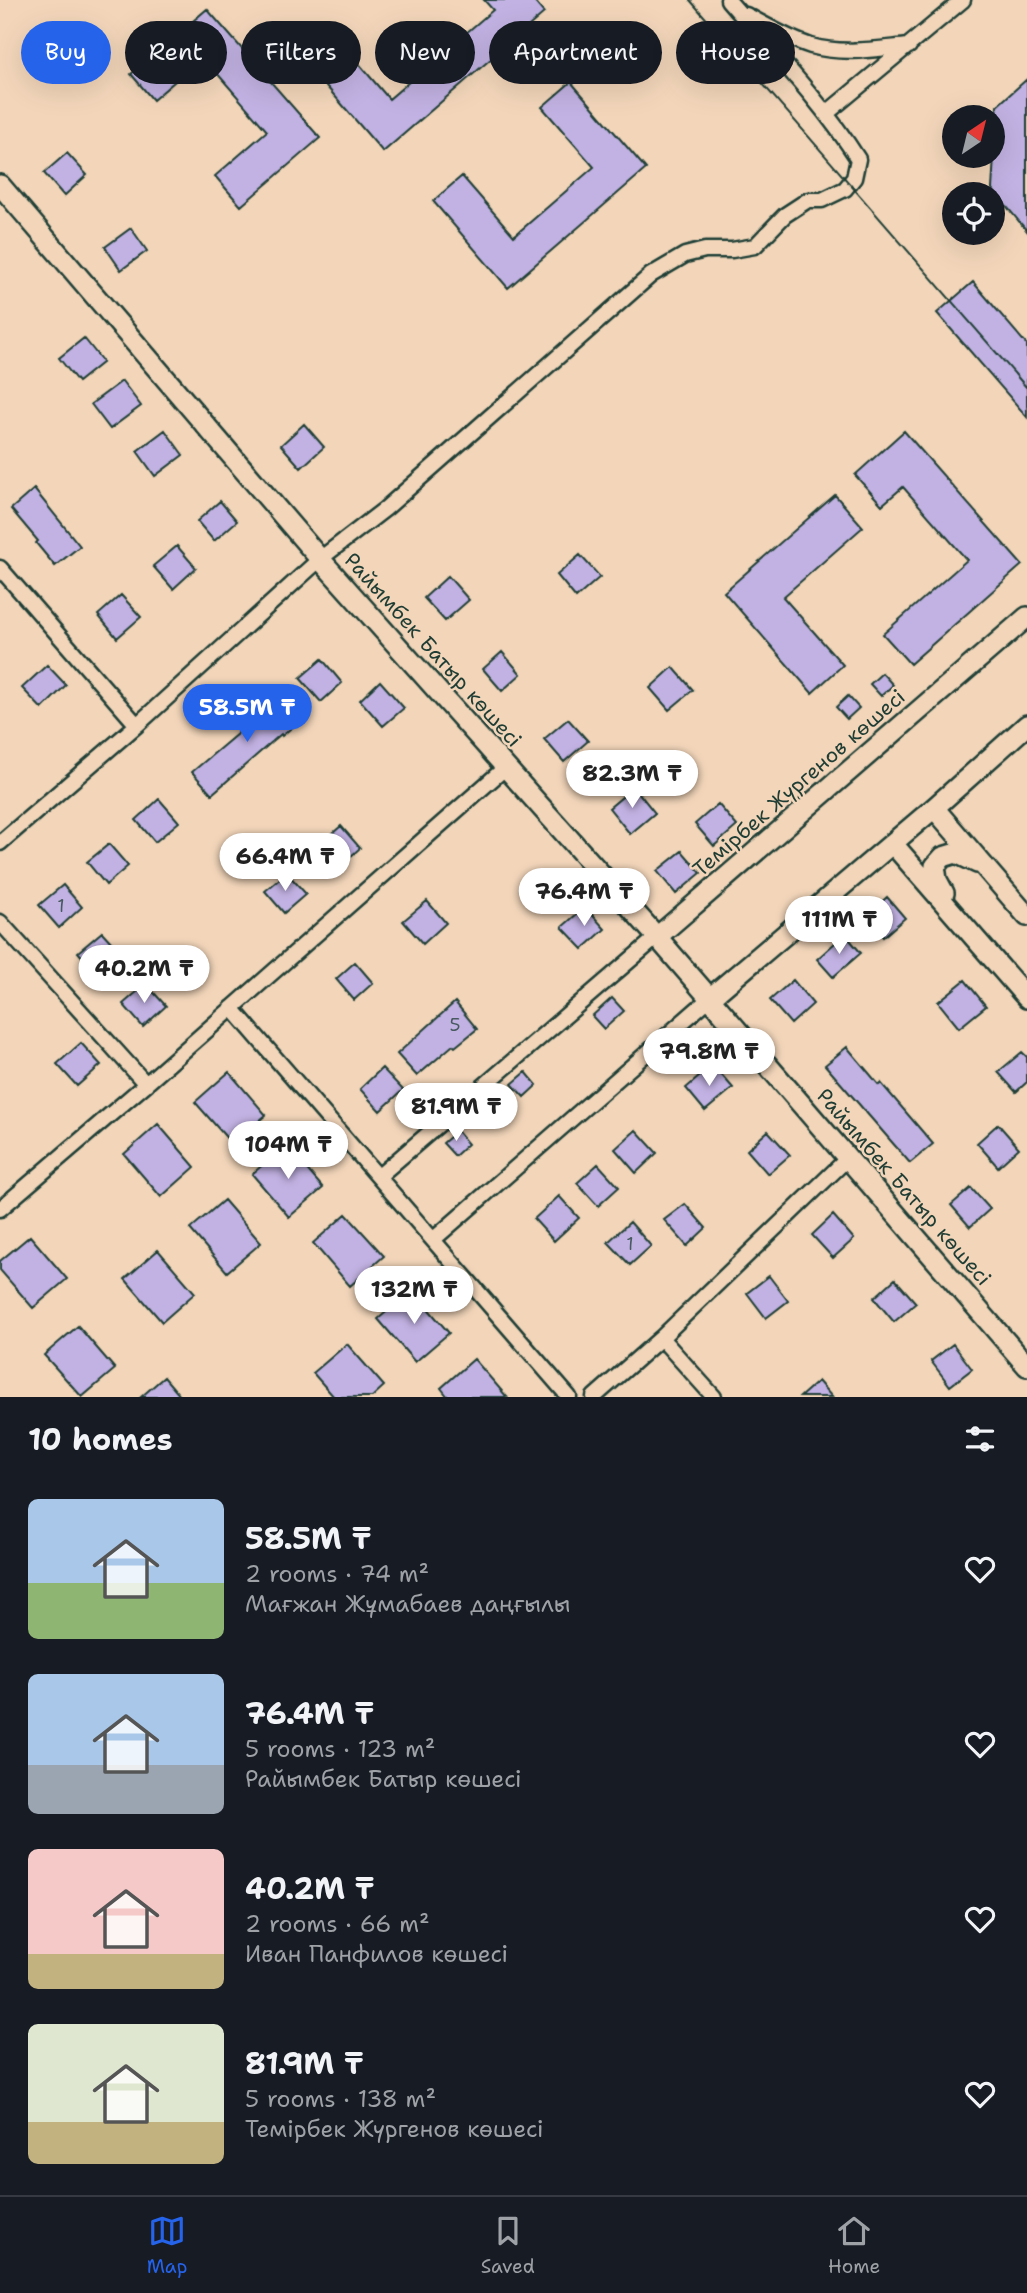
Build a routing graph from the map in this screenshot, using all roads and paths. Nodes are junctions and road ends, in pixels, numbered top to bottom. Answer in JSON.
{"nodes":[{"id":1,"x":963,"y":0,"type":"edge"},
{"id":2,"x":733,"y":5,"type":"edge"},
{"id":3,"x":909,"y":46,"type":"junction"},
{"id":4,"x":827,"y":113,"type":"junction"},
{"id":5,"x":0,"y":185,"type":"edge"},
{"id":6,"x":320,"y":559,"type":"junction"},
{"id":7,"x":0,"y":568,"type":"edge"},
{"id":8,"x":1026,"y":616,"type":"edge"},
{"id":9,"x":136,"y":725,"type":"junction"},
{"id":10,"x":1027,"y":725,"type":"edge"},
{"id":11,"x":506,"y":767,"type":"junction"},
{"id":12,"x":934,"y":808,"type":"junction"},
{"id":13,"x":0,"y":843,"type":"edge"},
{"id":14,"x":893,"y":844,"type":"junction"},
{"id":15,"x":988,"y":872,"type":"junction"},
{"id":16,"x":954,"y":913,"type":"junction"},
{"id":17,"x":1027,"y":916,"type":"edge"},
{"id":18,"x":0,"y":922,"type":"edge"},
{"id":19,"x":657,"y":937,"type":"junction"},
{"id":20,"x":710,"y":998,"type":"junction"},
{"id":21,"x":1027,"y":998,"type":"edge"},
{"id":22,"x":232,"y":1008,"type":"junction"},
{"id":23,"x":146,"y":1084,"type":"junction"},
{"id":24,"x":849,"y":1157,"type":"junction"},
{"id":25,"x":379,"y":1176,"type":"junction"},
{"id":26,"x":0,"y":1209,"type":"edge"},
{"id":27,"x":434,"y":1239,"type":"junction"},
{"id":28,"x":661,"y":1338,"type":"junction"},
{"id":29,"x":1027,"y":1366,"type":"edge"},
{"id":30,"x":569,"y":1397,"type":"edge"},
{"id":31,"x":593,"y":1397,"type":"edge"},
{"id":32,"x":714,"y":1397,"type":"edge"}],
"edges":[{"from":1,"to":3,"type":"street"},
{"from":2,"to":3,"type":"street"},
{"from":2,"to":4,"type":"street"},
{"from":3,"to":4,"type":"street"},
{"from":4,"to":6,"type":"street"},
{"from":5,"to":6,"type":"street","name":"Райымбек Батыр көшесі"},
{"from":6,"to":9,"type":"street"},
{"from":6,"to":11,"type":"street","name":"Райымбек Батыр көшесі"},
{"from":7,"to":9,"type":"street"},
{"from":8,"to":19,"type":"street","name":"Темірбек Жүргенов көшесі"},
{"from":9,"to":13,"type":"street"},
{"from":10,"to":12,"type":"street"},
{"from":11,"to":19,"type":"street","name":"Райымбек Батыр көшесі"},
{"from":11,"to":22,"type":"street"},
{"from":12,"to":14,"type":"street"},
{"from":12,"to":15,"type":"street"},
{"from":14,"to":16,"type":"street"},
{"from":14,"to":20,"type":"street"},
{"from":15,"to":16,"type":"street"},
{"from":15,"to":17,"type":"street"},
{"from":16,"to":21,"type":"street"},
{"from":18,"to":23,"type":"street"},
{"from":19,"to":20,"type":"street","name":"Райымбек Батыр көшесі"},
{"from":19,"to":25,"type":"street","name":"Темірбек Жүргенов көшесі"},
{"from":20,"to":24,"type":"street","name":"Райымбек Батыр көшесі"},
{"from":20,"to":27,"type":"street"},
{"from":22,"to":23,"type":"street"},
{"from":22,"to":25,"type":"street"},
{"from":23,"to":26,"type":"street"},
{"from":24,"to":28,"type":"street"},
{"from":24,"to":29,"type":"street","name":"Райымбек Батыр көшесі"},
{"from":25,"to":27,"type":"street"},
{"from":27,"to":30,"type":"street"},
{"from":28,"to":31,"type":"street"},
{"from":28,"to":32,"type":"street"}]}
